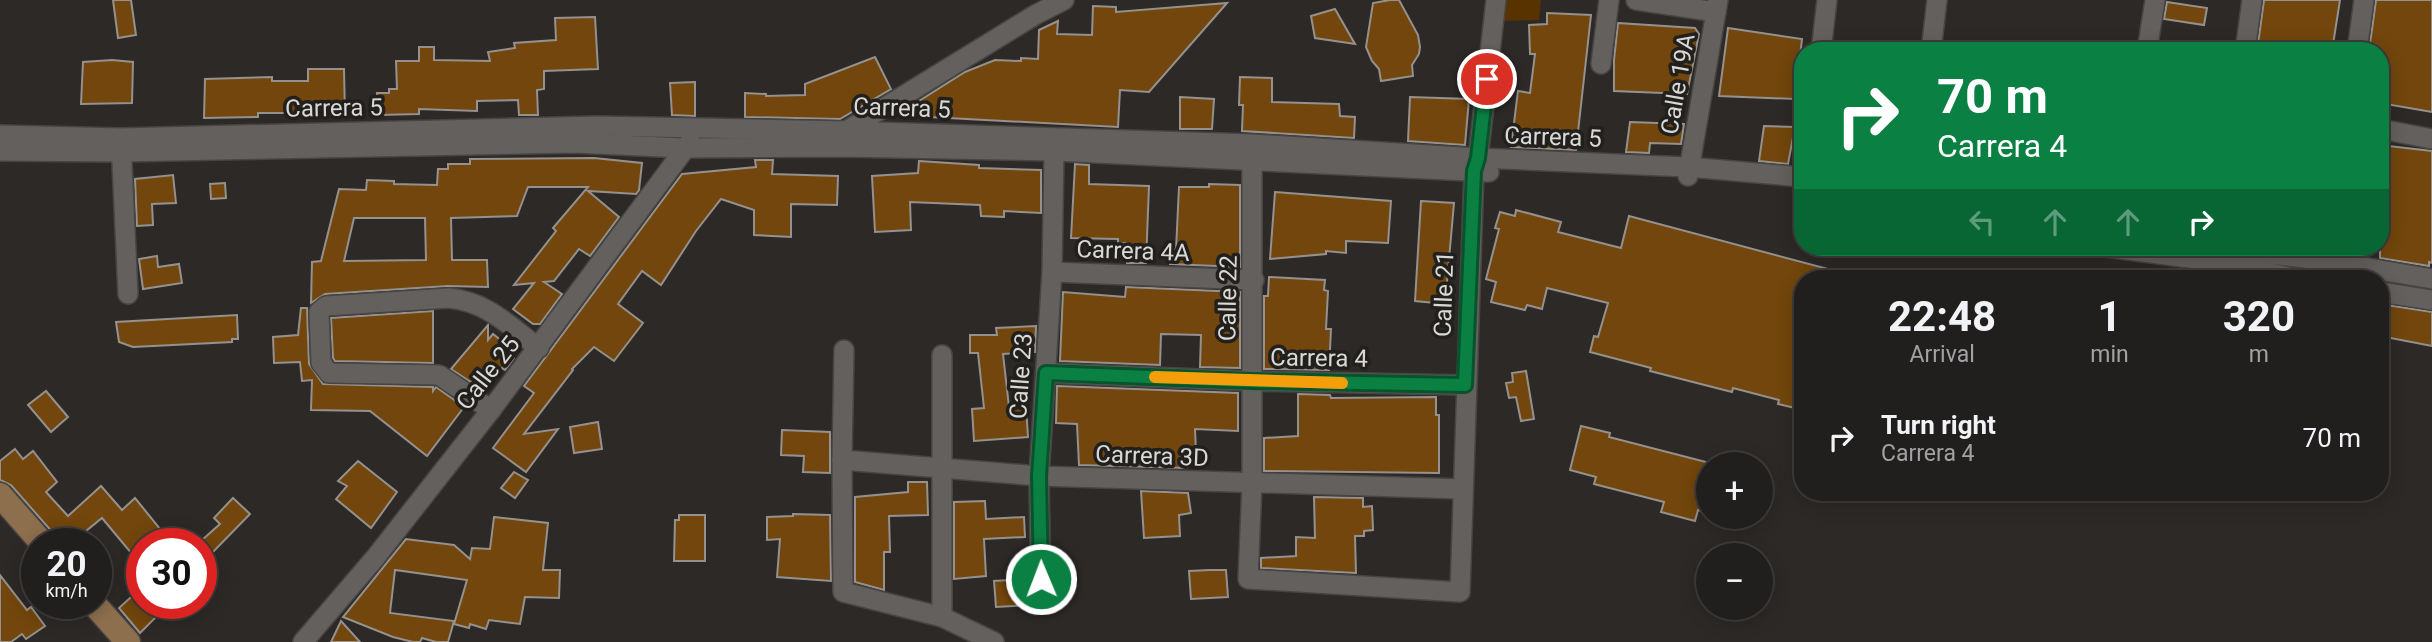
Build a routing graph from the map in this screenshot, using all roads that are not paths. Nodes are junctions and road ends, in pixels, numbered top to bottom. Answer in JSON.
{"nodes":[{"id":1,"x":1064,"y":0,"type":"edge"},
{"id":2,"x":1496,"y":0,"type":"edge"},
{"id":3,"x":1609,"y":0,"type":"edge"},
{"id":4,"x":1636,"y":0,"type":"edge"},
{"id":5,"x":1827,"y":0,"type":"edge"},
{"id":6,"x":1937,"y":0,"type":"edge"},
{"id":7,"x":2155,"y":0,"type":"edge"},
{"id":8,"x":2252,"y":0,"type":"edge"},
{"id":9,"x":2364,"y":0,"type":"edge"},
{"id":10,"x":1717,"y":6,"type":"edge"},
{"id":11,"x":1822,"y":42,"type":"edge"},
{"id":12,"x":1932,"y":42,"type":"edge"},
{"id":13,"x":2148,"y":42,"type":"edge"},
{"id":14,"x":2246,"y":42,"type":"edge"},
{"id":15,"x":2358,"y":42,"type":"edge"},
{"id":16,"x":1601,"y":64,"type":"dead end"},
{"id":17,"x":704,"y":128,"type":"junction"},
{"id":18,"x":2389,"y":131,"type":"edge"},
{"id":19,"x":0,"y":135,"type":"edge"},
{"id":20,"x":843,"y":139,"type":"junction"},
{"id":21,"x":2432,"y":139,"type":"edge"},
{"id":22,"x":122,"y":145,"type":"junction"},
{"id":23,"x":684,"y":148,"type":"junction"},
{"id":24,"x":0,"y":151,"type":"edge"},
{"id":25,"x":1054,"y":151,"type":"junction"},
{"id":26,"x":1252,"y":152,"type":"junction"},
{"id":27,"x":1476,"y":165,"type":"junction"},
{"id":28,"x":1688,"y":172,"type":"junction"},
{"id":29,"x":1794,"y":177,"type":"edge"},
{"id":30,"x":1794,"y":187,"type":"edge"},
{"id":31,"x":2229,"y":256,"type":"edge"},
{"id":32,"x":2263,"y":256,"type":"edge"},
{"id":33,"x":2321,"y":262,"type":"edge"},
{"id":34,"x":2270,"y":270,"type":"edge"},
{"id":35,"x":2373,"y":270,"type":"edge"},
{"id":36,"x":1052,"y":272,"type":"junction"},
{"id":37,"x":2389,"y":272,"type":"edge"},
{"id":38,"x":2432,"y":279,"type":"edge"},
{"id":39,"x":1254,"y":280,"type":"junction"},
{"id":40,"x":2389,"y":293,"type":"edge"},
{"id":41,"x":128,"y":294,"type":"dead end"},
{"id":42,"x":2432,"y":300,"type":"edge"},
{"id":43,"x":539,"y":348,"type":"junction"},
{"id":44,"x":844,"y":349,"type":"dead end"},
{"id":45,"x":942,"y":355,"type":"dead end"},
{"id":46,"x":1046,"y":373,"type":"junction"},
{"id":47,"x":1251,"y":381,"type":"junction"},
{"id":48,"x":1465,"y":385,"type":"junction"},
{"id":49,"x":491,"y":410,"type":"junction"},
{"id":50,"x":842,"y":460,"type":"junction"},
{"id":51,"x":941,"y":467,"type":"junction"},
{"id":52,"x":1039,"y":476,"type":"junction"},
{"id":53,"x":1252,"y":484,"type":"junction"},
{"id":54,"x":1462,"y":489,"type":"junction"},
{"id":55,"x":0,"y":495,"type":"edge"},
{"id":56,"x":29,"y":528,"type":"edge"},
{"id":57,"x":1460,"y":592,"type":"joint"},
{"id":58,"x":1041,"y":604,"type":"dead end"},
{"id":59,"x":942,"y":617,"type":"junction"},
{"id":60,"x":107,"y":619,"type":"edge"},
{"id":61,"x":128,"y":642,"type":"edge"},
{"id":62,"x":303,"y":642,"type":"edge"},
{"id":63,"x":994,"y":642,"type":"edge"}],
"edges":[{"from":1,"to":20,"type":"street"},
{"from":2,"to":27,"type":"street","name":"Calle 21"},
{"from":3,"to":16,"type":"street"},
{"from":4,"to":10,"type":"street"},
{"from":5,"to":11,"type":"street"},
{"from":6,"to":12,"type":"street"},
{"from":7,"to":13,"type":"street"},
{"from":8,"to":14,"type":"street"},
{"from":9,"to":15,"type":"street"},
{"from":10,"to":28,"type":"street","name":"Calle 19A"},
{"from":17,"to":20,"type":"street","name":"Carrera 5"},
{"from":17,"to":22,"type":"street","name":"Carrera 5"},
{"from":17,"to":23,"type":"street","name":"Calle 25"},
{"from":18,"to":21,"type":"street"},
{"from":19,"to":22,"type":"street","name":"Carrera 5"},
{"from":20,"to":23,"type":"street","name":"Carrera 5"},
{"from":20,"to":25,"type":"street","name":"Carrera 5"},
{"from":20,"to":26,"type":"street","name":"Carrera 5"},
{"from":22,"to":23,"type":"street","name":"Carrera 5"},
{"from":22,"to":24,"type":"street","name":"Carrera 5"},
{"from":22,"to":41,"type":"street"},
{"from":23,"to":43,"type":"street","name":"Calle 25"},
{"from":25,"to":26,"type":"street","name":"Carrera 5"},
{"from":25,"to":36,"type":"street","name":"Calle 23"},
{"from":26,"to":27,"type":"street","name":"Carrera 5"},
{"from":26,"to":39,"type":"street","name":"Calle 22"},
{"from":27,"to":28,"type":"street","name":"Carrera 5"},
{"from":27,"to":48,"type":"street","name":"Calle 21"},
{"from":28,"to":29,"type":"street","name":"Carrera 5"},
{"from":28,"to":30,"type":"street","name":"Carrera 5"},
{"from":31,"to":34,"type":"street"},
{"from":32,"to":33,"type":"street"},
{"from":33,"to":35,"type":"street"},
{"from":36,"to":39,"type":"street","name":"Carrera 4A"},
{"from":36,"to":46,"type":"street","name":"Calle 23"},
{"from":37,"to":38,"type":"street"},
{"from":39,"to":47,"type":"street","name":"Calle 22"},
{"from":40,"to":42,"type":"street"},
{"from":43,"to":49,"type":"street","name":"Calle 25"},
{"from":43,"to":49,"type":"street"},
{"from":44,"to":50,"type":"street"},
{"from":45,"to":51,"type":"street"},
{"from":46,"to":47,"type":"street","name":"Carrera 4"},
{"from":46,"to":52,"type":"street","name":"Calle 23"},
{"from":47,"to":48,"type":"street","name":"Carrera 4"},
{"from":47,"to":53,"type":"street","name":"Calle 22"},
{"from":48,"to":54,"type":"street","name":"Calle 21"},
{"from":49,"to":62,"type":"street","name":"Calle 25"},
{"from":50,"to":51,"type":"street","name":"Carrera 3D"},
{"from":50,"to":59,"type":"street"},
{"from":51,"to":52,"type":"street","name":"Carrera 3D"},
{"from":51,"to":59,"type":"street"},
{"from":52,"to":53,"type":"street","name":"Carrera 3D"},
{"from":52,"to":58,"type":"street","name":"Calle 23"},
{"from":53,"to":54,"type":"street","name":"Carrera 3D"},
{"from":53,"to":57,"type":"street","name":"Calle 22"},
{"from":54,"to":57,"type":"street","name":"Calle 21"},
{"from":55,"to":56,"type":"main road"},
{"from":59,"to":63,"type":"street"},
{"from":60,"to":61,"type":"main road"}]}
